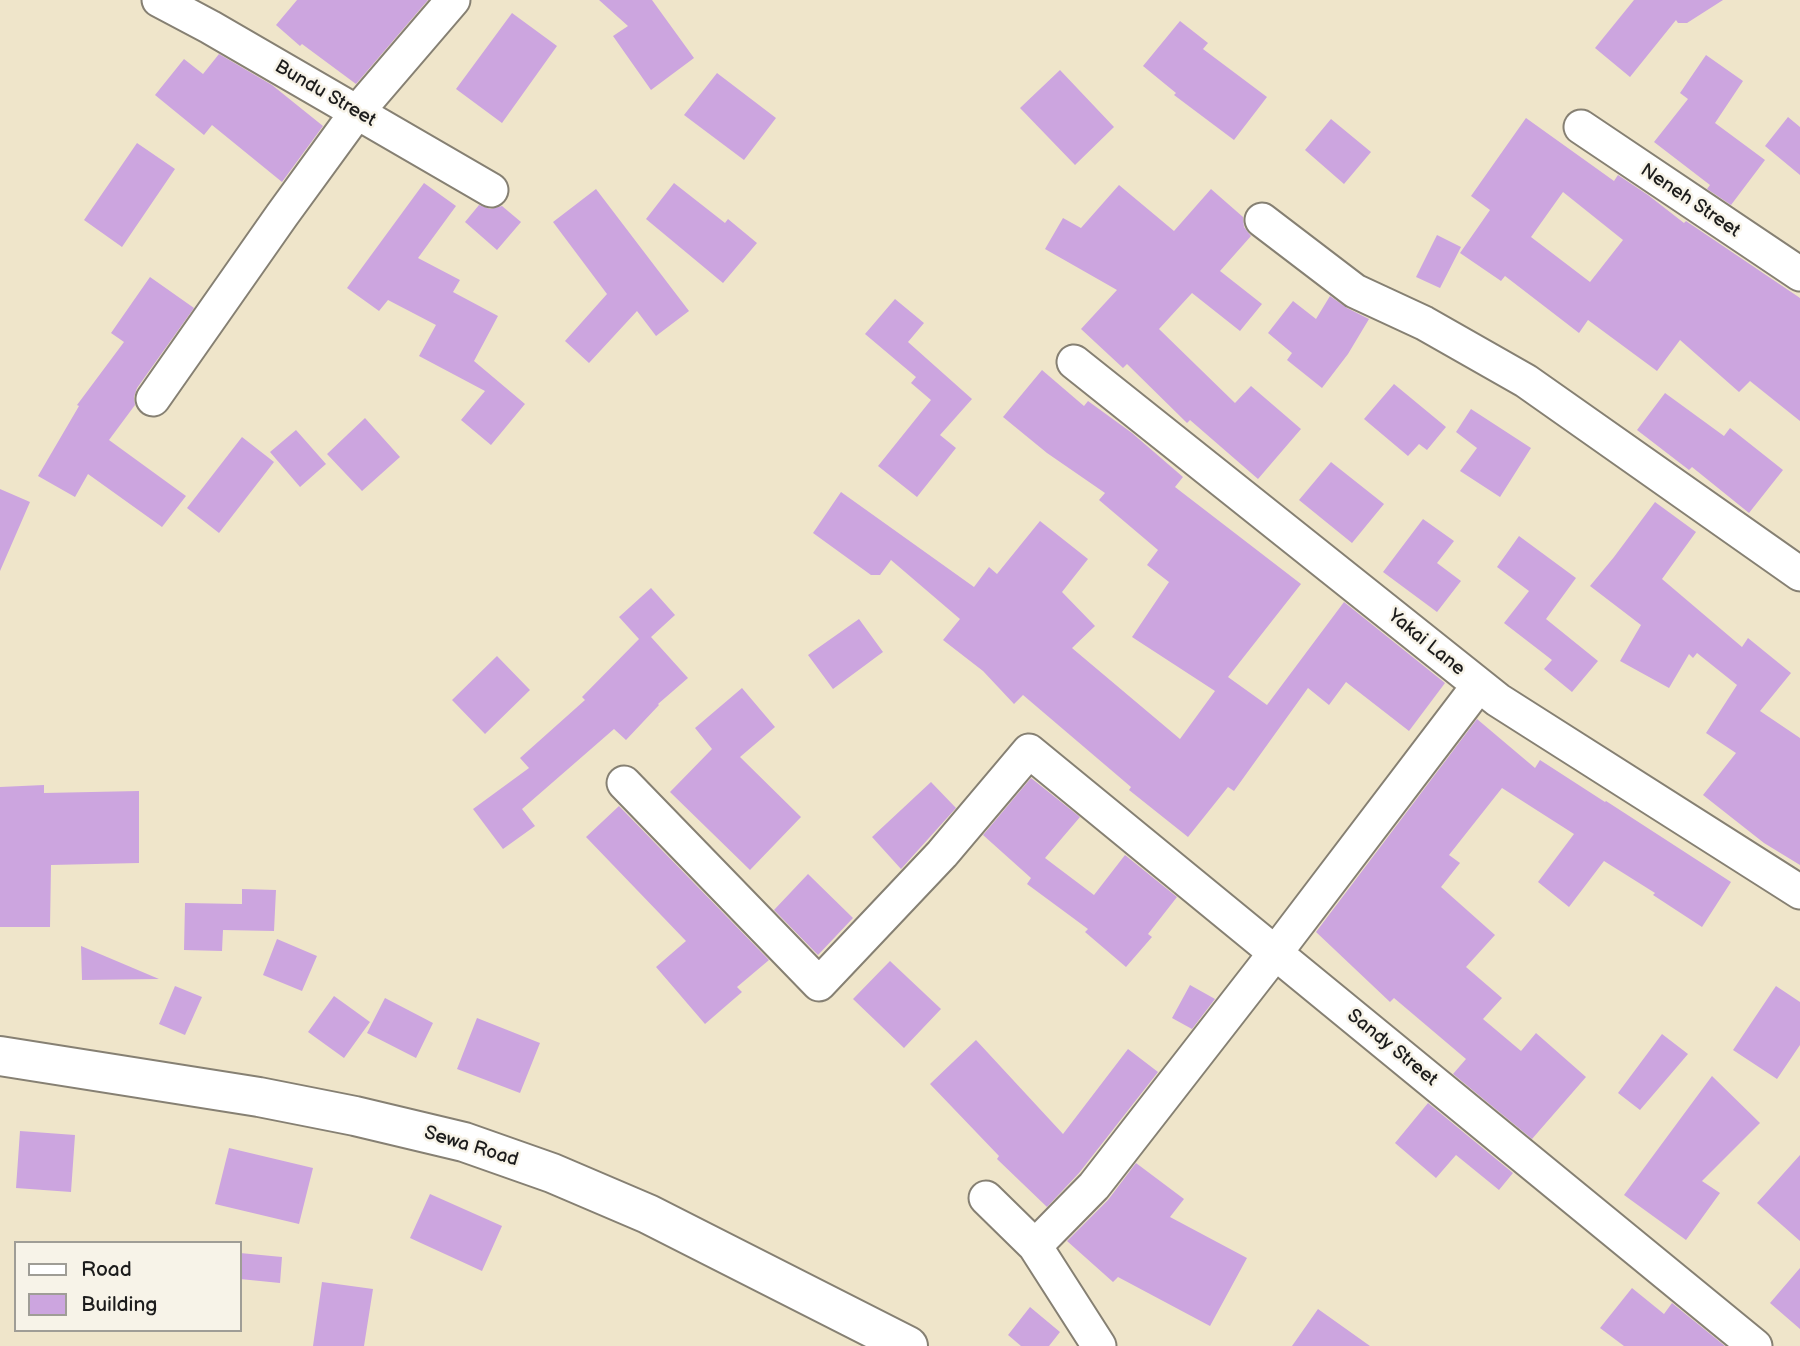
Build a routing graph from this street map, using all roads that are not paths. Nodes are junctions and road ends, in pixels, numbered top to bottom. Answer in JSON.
{"nodes":[{"id":1,"x":159,"y":0,"type":"edge"},
{"id":2,"x":453,"y":0,"type":"edge"},
{"id":3,"x":357,"y":112,"type":"junction"},
{"id":4,"x":1581,"y":127,"type":"dead end"},
{"id":5,"x":491,"y":190,"type":"dead end"},
{"id":6,"x":1262,"y":220,"type":"dead end"},
{"id":7,"x":1800,"y":274,"type":"edge"},
{"id":8,"x":1074,"y":362,"type":"dead end"},
{"id":9,"x":153,"y":399,"type":"dead end"},
{"id":10,"x":1800,"y":574,"type":"edge"},
{"id":11,"x":1479,"y":685,"type":"junction"},
{"id":12,"x":624,"y":783,"type":"dead end"},
{"id":13,"x":1800,"y":892,"type":"edge"},
{"id":14,"x":1276,"y":952,"type":"junction"},
{"id":15,"x":0,"y":1056,"type":"edge"},
{"id":16,"x":986,"y":1198,"type":"dead end"},
{"id":17,"x":1035,"y":1245,"type":"junction"},
{"id":18,"x":908,"y":1346,"type":"edge"},
{"id":19,"x":1100,"y":1346,"type":"edge"},
{"id":20,"x":1755,"y":1346,"type":"edge"}],
"edges":[{"from":1,"to":3,"type":"street","name":"Bundu Street"},
{"from":2,"to":3,"type":"street"},
{"from":3,"to":5,"type":"street","name":"Bundu Street"},
{"from":3,"to":9,"type":"street"},
{"from":4,"to":7,"type":"street","name":"Neneh Street"},
{"from":6,"to":10,"type":"street"},
{"from":8,"to":11,"type":"street","name":"Yakai Lane"},
{"from":11,"to":13,"type":"street","name":"Yakai Lane"},
{"from":11,"to":14,"type":"street"},
{"from":12,"to":14,"type":"street","name":"Sandy Street"},
{"from":14,"to":17,"type":"street"},
{"from":14,"to":20,"type":"street","name":"Sandy Street"},
{"from":15,"to":18,"type":"main road","name":"Sewa Road"},
{"from":16,"to":17,"type":"street"},
{"from":17,"to":19,"type":"street"}]}
